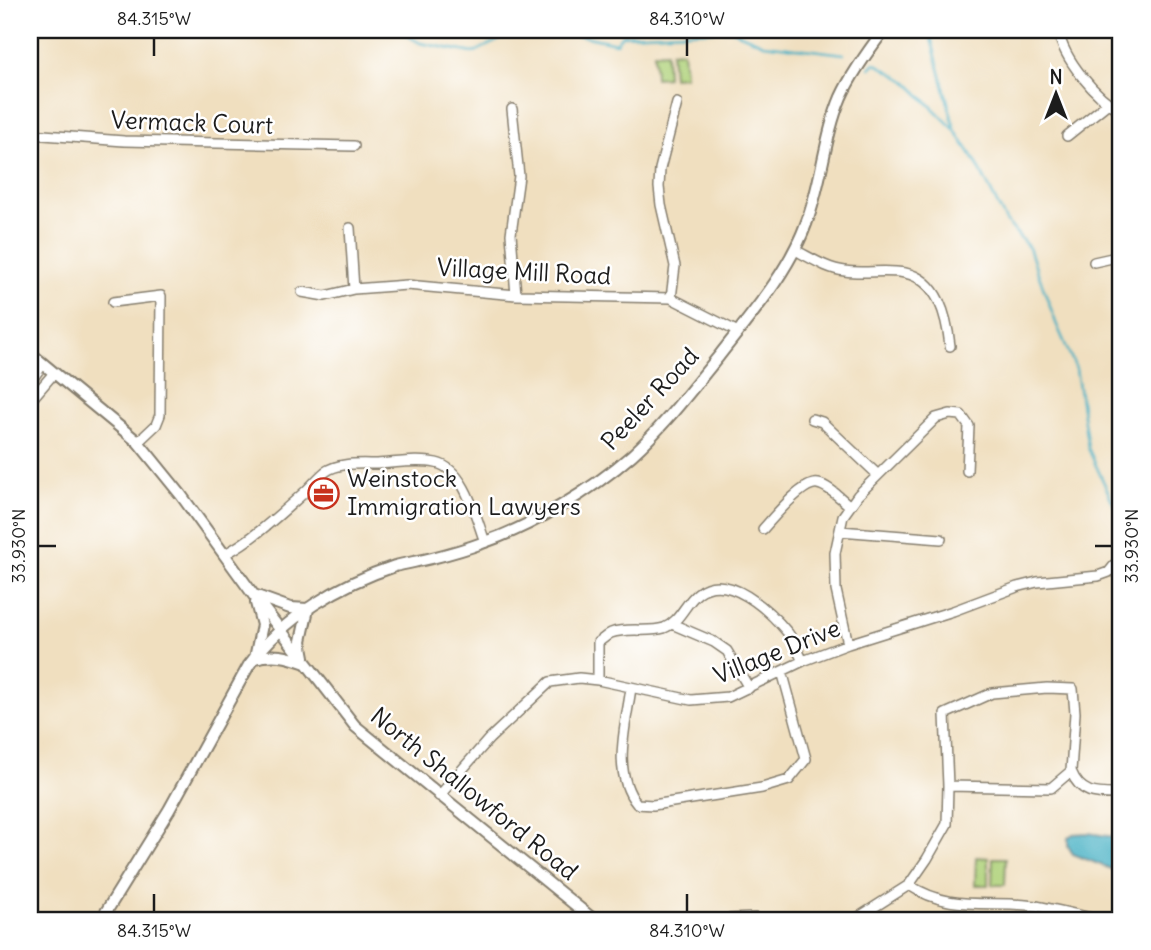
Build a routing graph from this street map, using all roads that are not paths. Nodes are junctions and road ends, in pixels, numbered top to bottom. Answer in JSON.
{"nodes":[{"id":1,"x":884,"y":30,"type":"edge"},
{"id":2,"x":1058,"y":30,"type":"edge"},
{"id":3,"x":677,"y":103,"type":"dead end"},
{"id":4,"x":1107,"y":104,"type":"junction"},
{"id":5,"x":512,"y":109,"type":"dead end"},
{"id":6,"x":1121,"y":111,"type":"edge"},
{"id":7,"x":30,"y":134,"type":"edge"},
{"id":8,"x":1067,"y":135,"type":"dead end"},
{"id":9,"x":354,"y":146,"type":"dead end"},
{"id":10,"x":349,"y":228,"type":"dead end"},
{"id":11,"x":795,"y":250,"type":"junction"},
{"id":12,"x":1121,"y":256,"type":"edge"},
{"id":13,"x":1094,"y":262,"type":"dead end"},
{"id":14,"x":355,"y":289,"type":"junction"},
{"id":15,"x":302,"y":292,"type":"dead end"},
{"id":16,"x":516,"y":295,"type":"junction"},
{"id":17,"x":671,"y":298,"type":"junction"},
{"id":18,"x":113,"y":302,"type":"dead end"},
{"id":19,"x":737,"y":332,"type":"junction"},
{"id":20,"x":950,"y":346,"type":"dead end"},
{"id":21,"x":30,"y":354,"type":"edge"},
{"id":22,"x":43,"y":364,"type":"junction"},
{"id":23,"x":54,"y":373,"type":"junction"},
{"id":24,"x":30,"y":382,"type":"edge"},
{"id":25,"x":30,"y":401,"type":"edge"},
{"id":26,"x":812,"y":419,"type":"dead end"},
{"id":27,"x":138,"y":442,"type":"junction"},
{"id":28,"x":967,"y":471,"type":"dead end"},
{"id":29,"x":878,"y":475,"type":"junction"},
{"id":30,"x":850,"y":506,"type":"junction"},
{"id":31,"x":763,"y":528,"type":"dead end"},
{"id":32,"x":840,"y":531,"type":"junction"},
{"id":33,"x":940,"y":539,"type":"dead end"},
{"id":34,"x":485,"y":542,"type":"junction"},
{"id":35,"x":225,"y":554,"type":"junction"},
{"id":36,"x":1121,"y":557,"type":"edge"},
{"id":37,"x":254,"y":595,"type":"junction"},
{"id":38,"x":308,"y":610,"type":"junction"},
{"id":39,"x":672,"y":624,"type":"junction"},
{"id":40,"x":280,"y":629,"type":"junction"},
{"id":41,"x":848,"y":643,"type":"junction"},
{"id":42,"x":255,"y":658,"type":"junction"},
{"id":43,"x":30,"y":659,"type":"edge"},
{"id":44,"x":803,"y":661,"type":"junction"},
{"id":45,"x":306,"y":663,"type":"junction"},
{"id":46,"x":782,"y":671,"type":"junction"},
{"id":47,"x":598,"y":680,"type":"junction"},
{"id":48,"x":631,"y":688,"type":"junction"},
{"id":49,"x":749,"y":688,"type":"junction"},
{"id":50,"x":30,"y":708,"type":"edge"},
{"id":51,"x":1071,"y":771,"type":"junction"},
{"id":52,"x":948,"y":786,"type":"junction"},
{"id":53,"x":1121,"y":794,"type":"edge"},
{"id":54,"x":439,"y":796,"type":"junction"},
{"id":55,"x":909,"y":885,"type":"junction"},
{"id":56,"x":102,"y":920,"type":"edge"},
{"id":57,"x":594,"y":920,"type":"edge"},
{"id":58,"x":701,"y":920,"type":"edge"},
{"id":59,"x":761,"y":920,"type":"edge"},
{"id":60,"x":854,"y":920,"type":"edge"},
{"id":61,"x":1101,"y":920,"type":"edge"}],
"edges":[{"from":1,"to":11,"type":"street","name":"Peeler Road"},
{"from":2,"to":4,"type":"street"},
{"from":3,"to":17,"type":"street"},
{"from":4,"to":6,"type":"street"},
{"from":4,"to":8,"type":"street"},
{"from":5,"to":16,"type":"street"},
{"from":7,"to":9,"type":"street","name":"Vermack Court"},
{"from":10,"to":14,"type":"street"},
{"from":11,"to":19,"type":"street","name":"Peeler Road"},
{"from":11,"to":20,"type":"street"},
{"from":12,"to":13,"type":"street"},
{"from":14,"to":15,"type":"street","name":"Village Mill Road"},
{"from":14,"to":16,"type":"street","name":"Village Mill Road"},
{"from":16,"to":17,"type":"street","name":"Village Mill Road"},
{"from":17,"to":19,"type":"street","name":"Village Mill Road"},
{"from":18,"to":27,"type":"street"},
{"from":19,"to":34,"type":"street","name":"Peeler Road"},
{"from":21,"to":22,"type":"street","name":"North Shallowford Road"},
{"from":22,"to":23,"type":"street","name":"North Shallowford Road"},
{"from":22,"to":24,"type":"street"},
{"from":23,"to":25,"type":"street"},
{"from":23,"to":27,"type":"street","name":"North Shallowford Road"},
{"from":26,"to":29,"type":"street"},
{"from":27,"to":35,"type":"street","name":"North Shallowford Road"},
{"from":28,"to":29,"type":"street"},
{"from":29,"to":30,"type":"street"},
{"from":30,"to":31,"type":"street"},
{"from":30,"to":32,"type":"street"},
{"from":32,"to":33,"type":"street"},
{"from":32,"to":41,"type":"street"},
{"from":34,"to":35,"type":"street"},
{"from":34,"to":38,"type":"street","name":"Peeler Road"},
{"from":35,"to":37,"type":"street","name":"North Shallowford Road"},
{"from":36,"to":41,"type":"street","name":"Village Drive"},
{"from":37,"to":38,"type":"street"},
{"from":37,"to":40,"type":"street","name":"North Shallowford Road"},
{"from":37,"to":42,"type":"street"},
{"from":38,"to":40,"type":"street","name":"Peeler Road"},
{"from":38,"to":45,"type":"street"},
{"from":39,"to":44,"type":"street"},
{"from":39,"to":47,"type":"street"},
{"from":39,"to":49,"type":"street"},
{"from":40,"to":42,"type":"street","name":"Peeler Road"},
{"from":40,"to":45,"type":"street","name":"North Shallowford Road"},
{"from":41,"to":44,"type":"street","name":"Village Drive"},
{"from":42,"to":45,"type":"street"},
{"from":42,"to":56,"type":"street"},
{"from":43,"to":50,"type":"street"},
{"from":44,"to":46,"type":"street","name":"Village Drive"},
{"from":45,"to":54,"type":"street","name":"North Shallowford Road"},
{"from":46,"to":48,"type":"street"},
{"from":46,"to":49,"type":"street","name":"Village Drive"},
{"from":47,"to":48,"type":"street","name":"Village Drive"},
{"from":47,"to":54,"type":"street","name":"Village Drive"},
{"from":48,"to":49,"type":"street","name":"Village Drive"},
{"from":51,"to":52,"type":"street"},
{"from":51,"to":52,"type":"street"},
{"from":51,"to":53,"type":"street"},
{"from":52,"to":55,"type":"street"},
{"from":54,"to":57,"type":"street","name":"North Shallowford Road"},
{"from":55,"to":60,"type":"street"},
{"from":55,"to":61,"type":"street"},
{"from":58,"to":59,"type":"street"}]}
